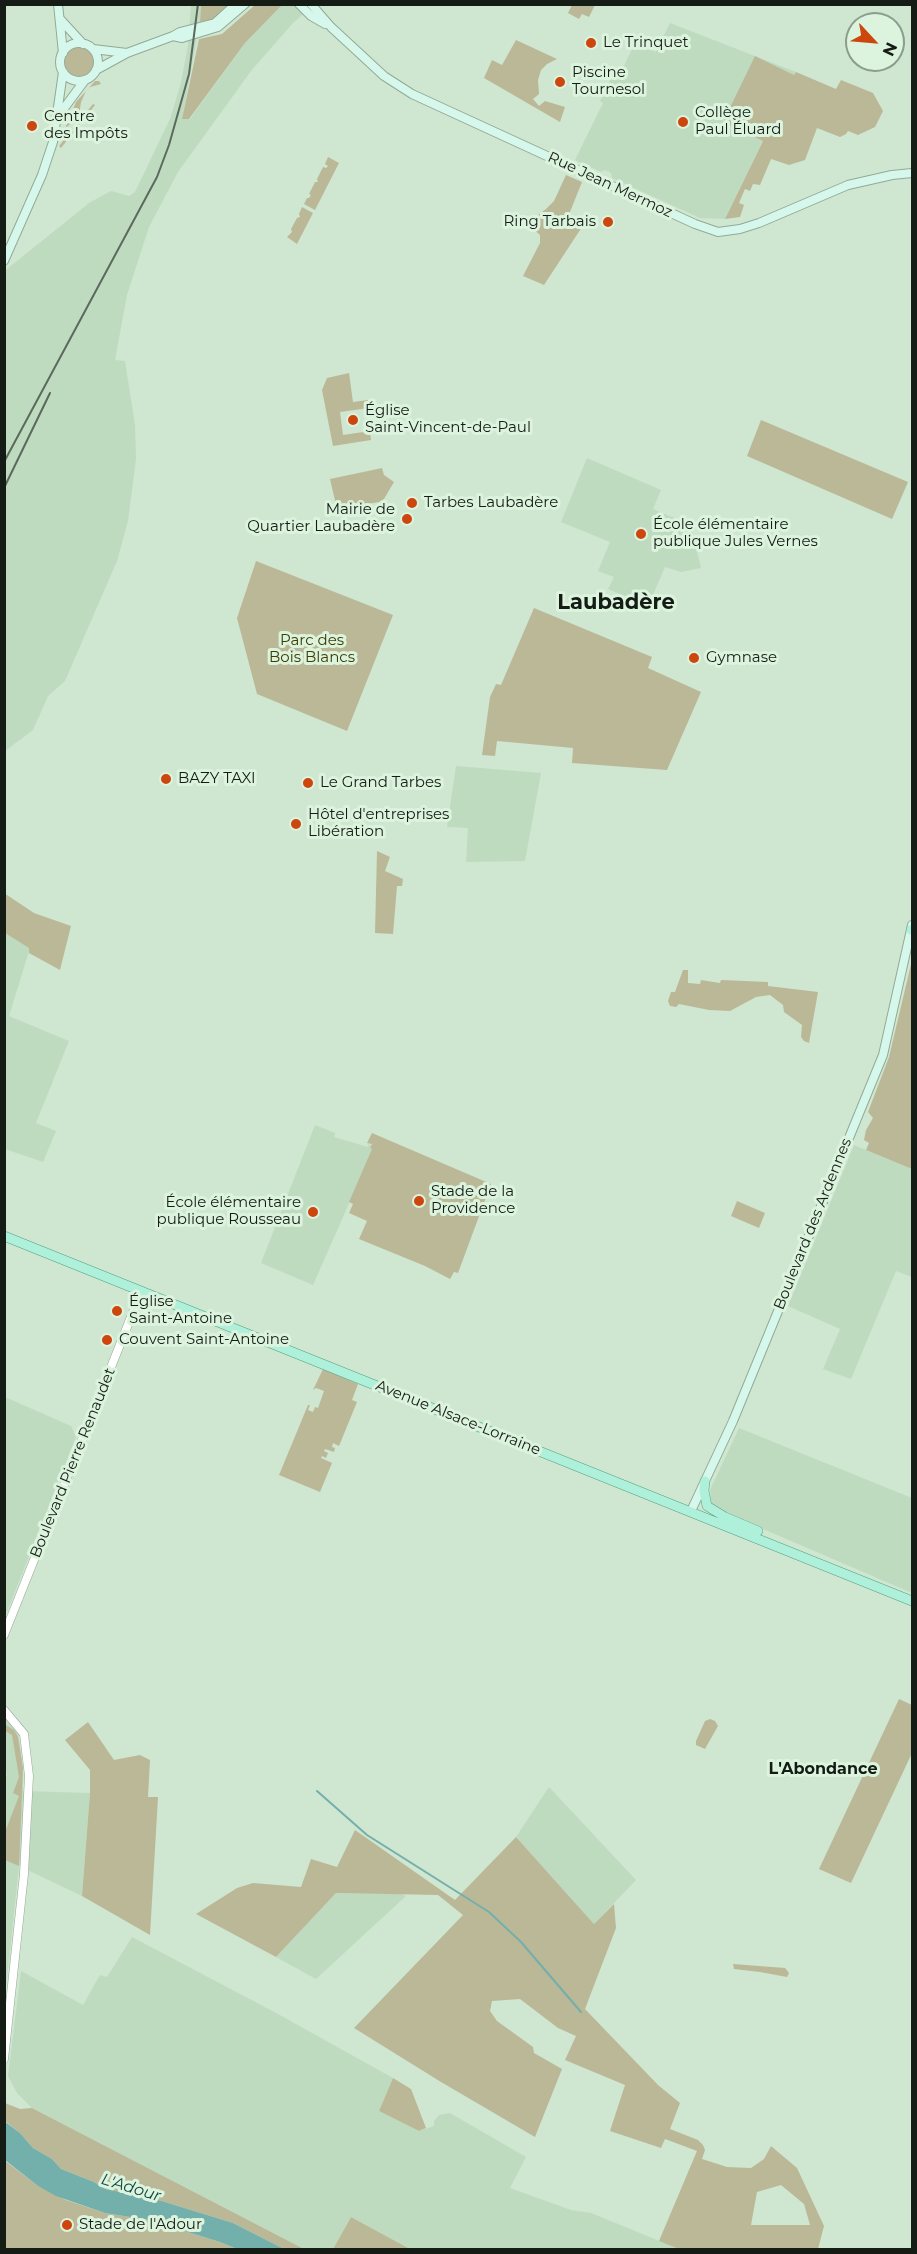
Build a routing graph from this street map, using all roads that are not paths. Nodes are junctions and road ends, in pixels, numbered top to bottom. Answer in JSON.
{"nodes":[{"id":1,"x":58,"y":4,"type":"edge"},
{"id":2,"x":247,"y":4,"type":"edge"},
{"id":3,"x":299,"y":4,"type":"edge"},
{"id":4,"x":311,"y":4,"type":"edge"},
{"id":5,"x":236,"y":8,"type":"edge"},
{"id":6,"x":60,"y":19,"type":"junction"},
{"id":7,"x":331,"y":27,"type":"junction"},
{"id":8,"x":83,"y":44,"type":"junction"},
{"id":9,"x":93,"y":49,"type":"junction"},
{"id":10,"x":63,"y":53,"type":"junction"},
{"id":11,"x":127,"y":53,"type":"junction"},
{"id":12,"x":96,"y":70,"type":"junction"},
{"id":13,"x":63,"y":72,"type":"junction"},
{"id":14,"x":85,"y":80,"type":"junction"},
{"id":15,"x":57,"y":121,"type":"junction"},
{"id":16,"x":912,"y":173,"type":"edge"},
{"id":17,"x":4,"y":261,"type":"edge"},
{"id":18,"x":912,"y":928,"type":"edge"},
{"id":19,"x":4,"y":1236,"type":"edge"},
{"id":20,"x":141,"y":1292,"type":"junction"},
{"id":21,"x":705,"y":1481,"type":"junction"},
{"id":22,"x":691,"y":1511,"type":"junction"},
{"id":23,"x":793,"y":1552,"type":"junction"},
{"id":24,"x":912,"y":1601,"type":"edge"},
{"id":25,"x":4,"y":1635,"type":"edge"},
{"id":26,"x":4,"y":1710,"type":"edge"},
{"id":27,"x":9,"y":1720,"type":"edge"},
{"id":28,"x":4,"y":2059,"type":"edge"}],
"edges":[{"from":1,"to":6,"type":"main road"},
{"from":2,"to":5,"type":"main road"},
{"from":3,"to":7,"type":"main road"},
{"from":4,"to":7,"type":"main road"},
{"from":5,"to":11,"type":"main road"},
{"from":6,"to":8,"type":"main road"},
{"from":6,"to":10,"type":"main road"},
{"from":7,"to":16,"type":"main road","name":"Rue Jean Mermoz"},
{"from":8,"to":9,"type":"main road"},
{"from":8,"to":10,"type":"main road"},
{"from":9,"to":11,"type":"main road"},
{"from":9,"to":12,"type":"main road"},
{"from":10,"to":13,"type":"main road"},
{"from":11,"to":12,"type":"main road"},
{"from":12,"to":14,"type":"main road"},
{"from":13,"to":14,"type":"main road"},
{"from":13,"to":15,"type":"main road"},
{"from":14,"to":15,"type":"main road"},
{"from":15,"to":17,"type":"main road"},
{"from":18,"to":21,"type":"main road","name":"Boulevard des Ardennes"},
{"from":19,"to":20,"type":"main road","name":"Avenue Alsace-Lorraine"},
{"from":20,"to":22,"type":"main road","name":"Avenue Alsace-Lorraine"},
{"from":20,"to":25,"type":"street","name":"Boulevard Pierre Renaudet"},
{"from":21,"to":22,"type":"main road","name":"Boulevard des Ardennes"},
{"from":21,"to":23,"type":"main road"},
{"from":22,"to":23,"type":"main road","name":"Avenue Alsace-Lorraine"},
{"from":23,"to":24,"type":"main road","name":"Avenue Alsace-Lorraine"},
{"from":26,"to":27,"type":"street"},
{"from":27,"to":28,"type":"street"}]}
